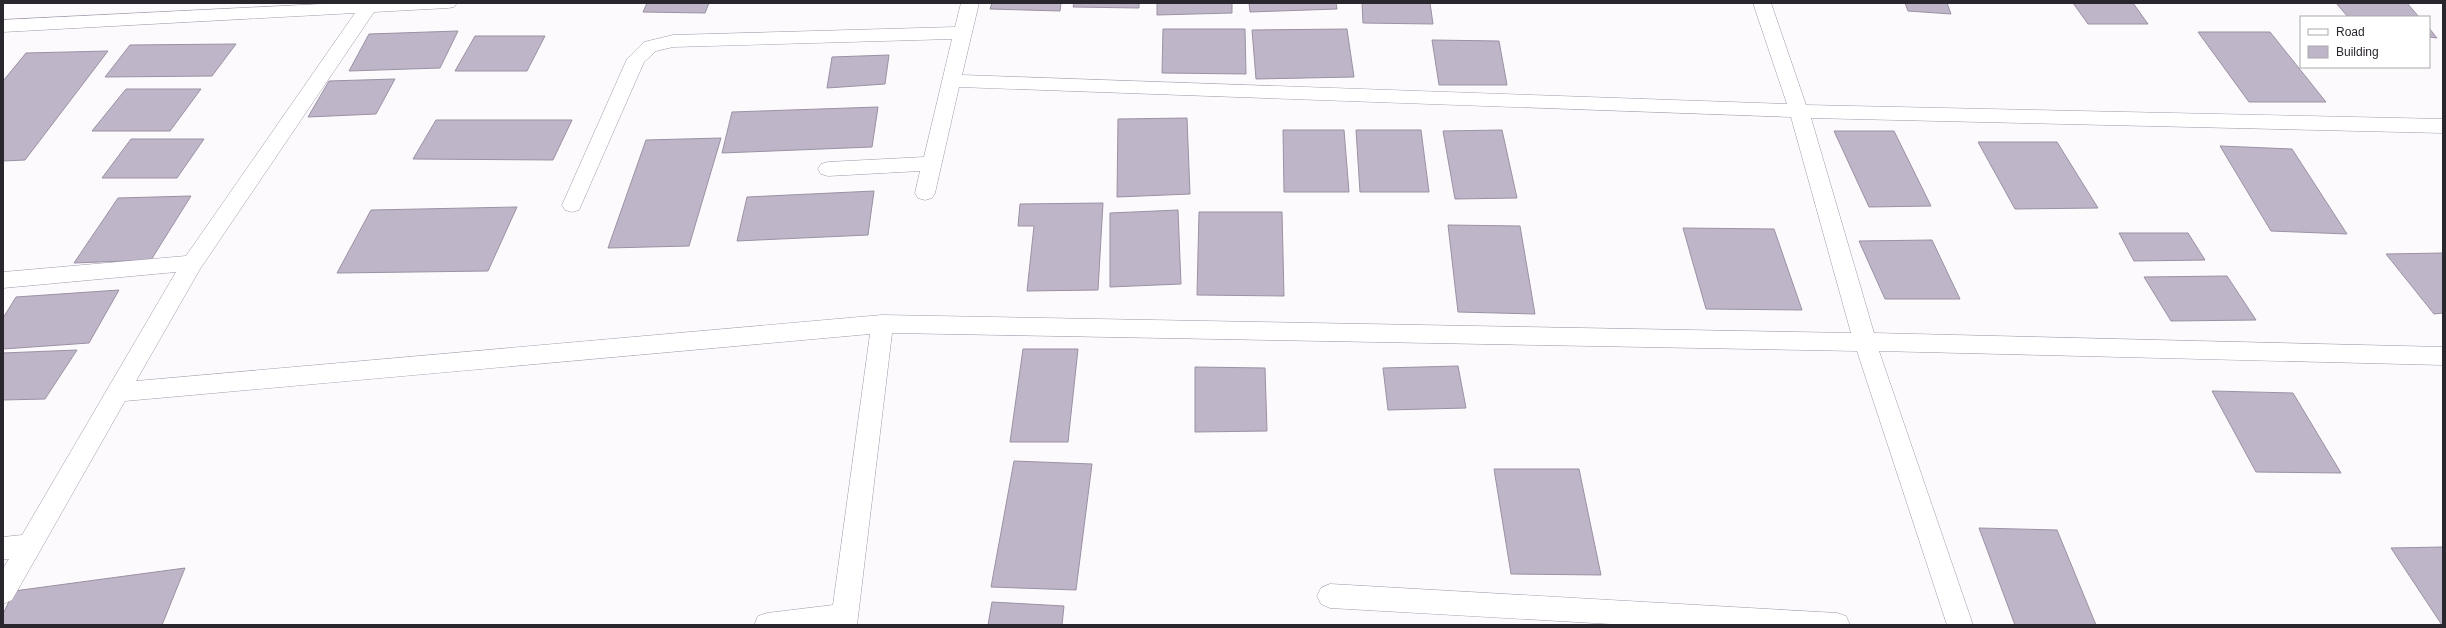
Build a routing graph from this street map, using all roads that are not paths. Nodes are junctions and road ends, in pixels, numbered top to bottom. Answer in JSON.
{"nodes":[{"id":1,"x":448,"y":3,"type":"edge"},
{"id":2,"x":970,"y":3,"type":"edge"},
{"id":3,"x":1762,"y":3,"type":"edge"},
{"id":4,"x":370,"y":5,"type":"edge"},
{"id":5,"x":3,"y":26,"type":"edge"},
{"id":6,"x":963,"y":33,"type":"junction"},
{"id":7,"x":951,"y":81,"type":"junction"},
{"id":8,"x":1799,"y":111,"type":"junction"},
{"id":9,"x":2443,"y":126,"type":"edge"},
{"id":10,"x":931,"y":163,"type":"junction"},
{"id":11,"x":828,"y":170,"type":"dead end"},
{"id":12,"x":925,"y":192,"type":"dead end"},
{"id":13,"x":572,"y":204,"type":"dead end"},
{"id":14,"x":192,"y":264,"type":"junction"},
{"id":15,"x":3,"y":280,"type":"edge"},
{"id":16,"x":882,"y":324,"type":"junction"},
{"id":17,"x":1865,"y":342,"type":"junction"},
{"id":18,"x":2443,"y":356,"type":"edge"},
{"id":19,"x":117,"y":392,"type":"junction"},
{"id":20,"x":28,"y":546,"type":"junction"},
{"id":21,"x":3,"y":548,"type":"edge"},
{"id":22,"x":3,"y":592,"type":"edge"},
{"id":23,"x":1330,"y":596,"type":"dead end"},
{"id":24,"x":844,"y":621,"type":"edge"},
{"id":25,"x":767,"y":625,"type":"edge"},
{"id":26,"x":1837,"y":625,"type":"edge"},
{"id":27,"x":1960,"y":625,"type":"edge"}],
"edges":[{"from":1,"to":4,"type":"street"},
{"from":2,"to":6,"type":"street"},
{"from":3,"to":8,"type":"street"},
{"from":4,"to":5,"type":"street"},
{"from":4,"to":14,"type":"street"},
{"from":6,"to":7,"type":"street"},
{"from":6,"to":13,"type":"street"},
{"from":7,"to":8,"type":"street"},
{"from":7,"to":10,"type":"street"},
{"from":8,"to":9,"type":"street"},
{"from":8,"to":17,"type":"street"},
{"from":10,"to":11,"type":"street"},
{"from":10,"to":12,"type":"street"},
{"from":14,"to":15,"type":"street"},
{"from":14,"to":19,"type":"street"},
{"from":16,"to":17,"type":"street"},
{"from":16,"to":19,"type":"street"},
{"from":16,"to":24,"type":"street"},
{"from":17,"to":18,"type":"street"},
{"from":17,"to":27,"type":"street"},
{"from":19,"to":20,"type":"street"},
{"from":20,"to":21,"type":"street"},
{"from":20,"to":22,"type":"street"},
{"from":23,"to":26,"type":"street"},
{"from":24,"to":25,"type":"street"}]}
